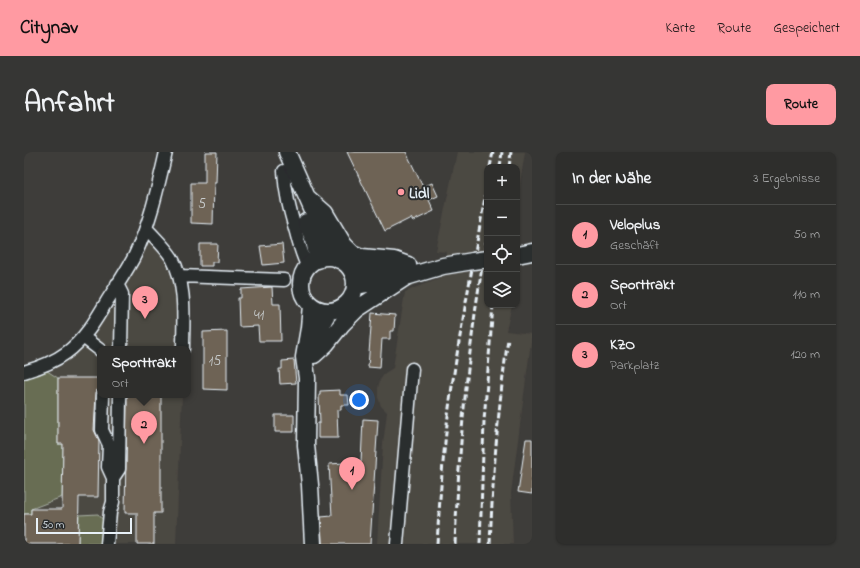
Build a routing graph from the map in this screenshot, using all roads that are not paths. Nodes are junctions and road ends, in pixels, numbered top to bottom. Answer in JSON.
{"nodes":[{"id":1,"x":166,"y":152,"type":"edge"},
{"id":2,"x":276,"y":152,"type":"edge"},
{"id":3,"x":287,"y":152,"type":"edge"},
{"id":4,"x":308,"y":198,"type":"junction"},
{"id":5,"x":146,"y":228,"type":"junction"},
{"id":6,"x":532,"y":252,"type":"edge"},
{"id":7,"x":520,"y":254,"type":"edge"},
{"id":8,"x":484,"y":259,"type":"edge"},
{"id":9,"x":339,"y":260,"type":"junction"},
{"id":10,"x":313,"y":263,"type":"junction"},
{"id":11,"x":407,"y":271,"type":"junction"},
{"id":12,"x":180,"y":276,"type":"junction"},
{"id":13,"x":353,"y":279,"type":"junction"},
{"id":14,"x":284,"y":280,"type":"dead end"},
{"id":15,"x":117,"y":284,"type":"junction"},
{"id":16,"x":311,"y":305,"type":"junction"},
{"id":17,"x":329,"y":311,"type":"junction"},
{"id":18,"x":83,"y":336,"type":"junction"},
{"id":19,"x":121,"y":346,"type":"edge"},
{"id":20,"x":183,"y":346,"type":"edge"},
{"id":21,"x":97,"y":348,"type":"edge"},
{"id":22,"x":314,"y":355,"type":"junction"},
{"id":23,"x":412,"y":369,"type":"dead end"},
{"id":24,"x":24,"y":372,"type":"edge"},
{"id":25,"x":307,"y":378,"type":"junction"},
{"id":26,"x":103,"y":398,"type":"edge"},
{"id":27,"x":120,"y":398,"type":"edge"},
{"id":28,"x":306,"y":445,"type":"junction"},
{"id":29,"x":113,"y":478,"type":"junction"},
{"id":30,"x":107,"y":544,"type":"edge"},
{"id":31,"x":303,"y":544,"type":"edge"},
{"id":32,"x":313,"y":544,"type":"edge"},
{"id":33,"x":397,"y":544,"type":"edge"}],
"edges":[{"from":1,"to":5,"type":"street"},
{"from":2,"to":10,"type":"main road"},
{"from":3,"to":4,"type":"main road"},
{"from":4,"to":9,"type":"main road"},
{"from":4,"to":11,"type":"main road"},
{"from":5,"to":12,"type":"street"},
{"from":5,"to":15,"type":"street"},
{"from":6,"to":7,"type":"main road"},
{"from":8,"to":11,"type":"main road","bridge":true},
{"from":9,"to":10,"type":"main road"},
{"from":9,"to":13,"type":"main road"},
{"from":10,"to":16,"type":"main road"},
{"from":11,"to":13,"type":"main road"},
{"from":11,"to":22,"type":"main road"},
{"from":12,"to":14,"type":"street"},
{"from":12,"to":20,"type":"street"},
{"from":13,"to":17,"type":"main road"},
{"from":15,"to":18,"type":"street"},
{"from":15,"to":19,"type":"street"},
{"from":16,"to":17,"type":"main road"},
{"from":16,"to":25,"type":"main road"},
{"from":17,"to":22,"type":"main road"},
{"from":18,"to":21,"type":"street"},
{"from":18,"to":24,"type":"street"},
{"from":22,"to":25,"type":"main road"},
{"from":23,"to":33,"type":"street"},
{"from":25,"to":28,"type":"main road"},
{"from":26,"to":29,"type":"street"},
{"from":27,"to":29,"type":"street"},
{"from":28,"to":31,"type":"main road"},
{"from":28,"to":32,"type":"main road"},
{"from":29,"to":30,"type":"street"}]}
